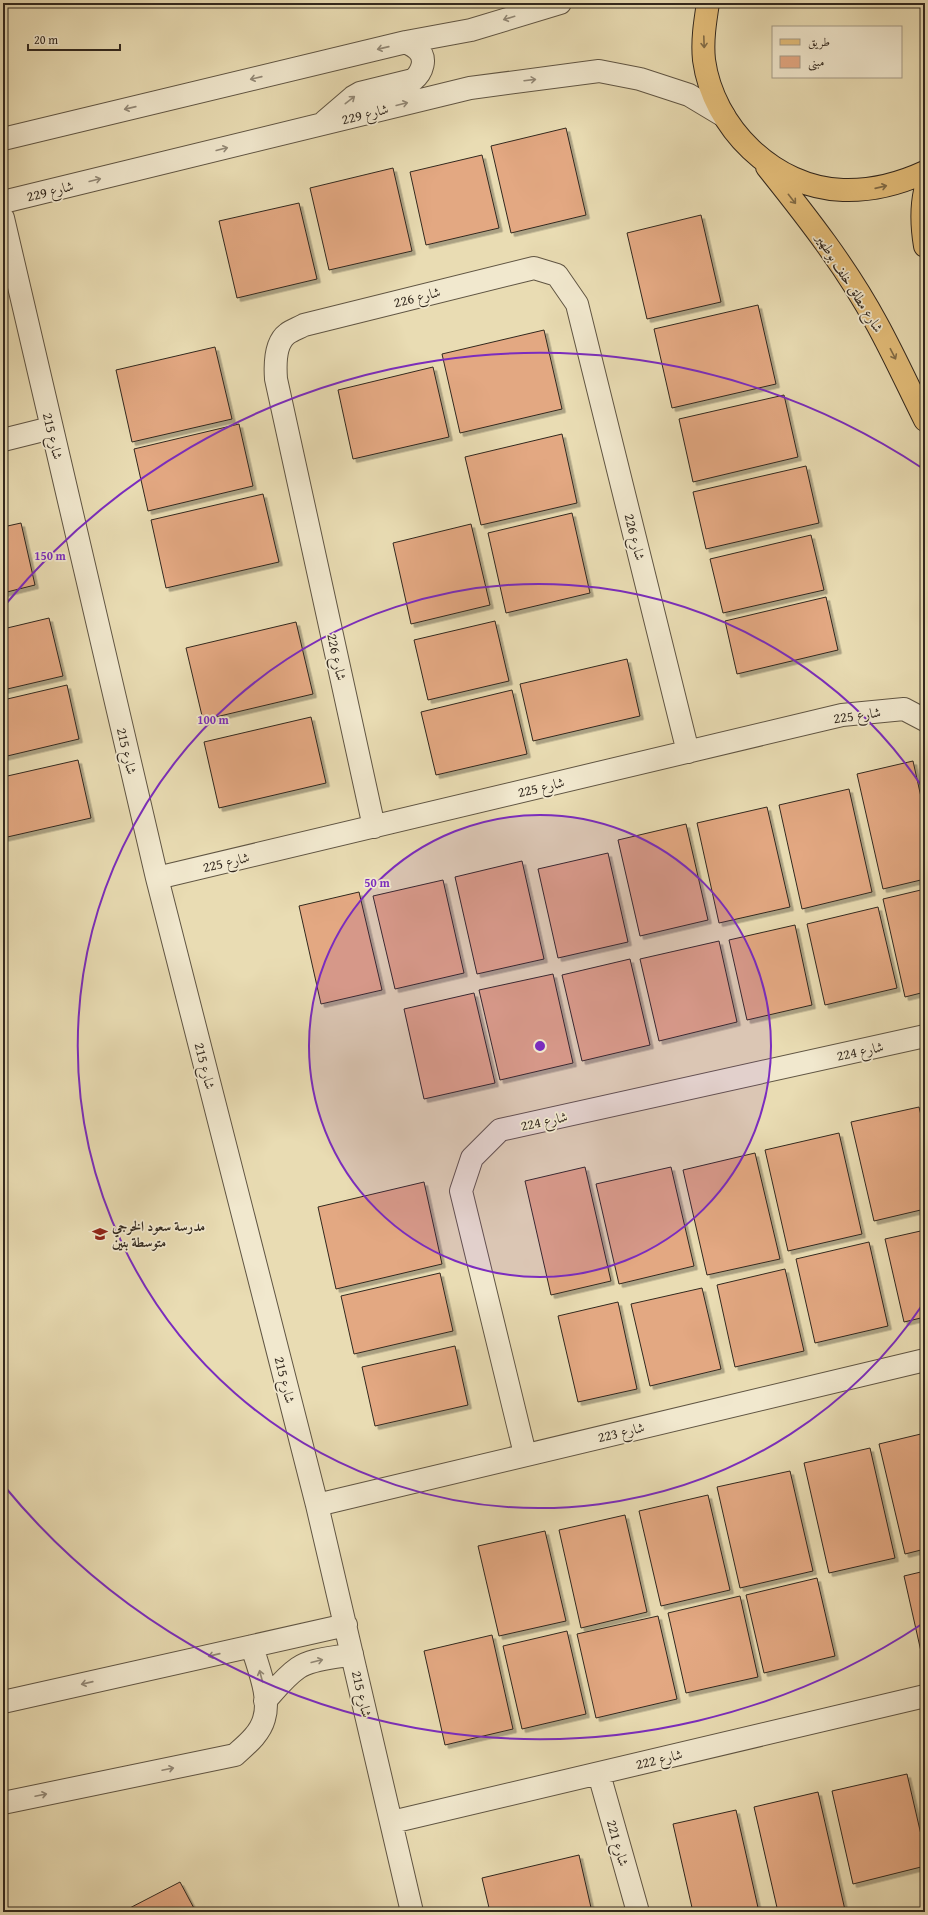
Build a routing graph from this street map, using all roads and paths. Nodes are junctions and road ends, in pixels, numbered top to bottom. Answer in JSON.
{"nodes":[{"id":1,"x":560,"y":3,"type":"edge"},
{"id":2,"x":708,"y":3,"type":"edge"},
{"id":3,"x":406,"y":42,"type":"junction"},
{"id":4,"x":724,"y":116,"type":"junction"},
{"id":5,"x":321,"y":125,"type":"junction"},
{"id":6,"x":3,"y":139,"type":"edge"},
{"id":7,"x":759,"y":157,"type":"junction"},
{"id":8,"x":925,"y":172,"type":"edge"},
{"id":9,"x":925,"y":191,"type":"edge"},
{"id":10,"x":3,"y":202,"type":"edge"},
{"id":11,"x":3,"y":218,"type":"edge"},
{"id":12,"x":925,"y":246,"type":"edge"},
{"id":13,"x":925,"y":420,"type":"edge"},
{"id":14,"x":51,"y":428,"type":"junction"},
{"id":15,"x":3,"y":440,"type":"edge"},
{"id":16,"x":925,"y":720,"type":"edge"},
{"id":17,"x":688,"y":752,"type":"junction"},
{"id":18,"x":374,"y":826,"type":"junction"},
{"id":19,"x":157,"y":878,"type":"junction"},
{"id":20,"x":925,"y":1036,"type":"edge"},
{"id":21,"x":925,"y":1360,"type":"edge"},
{"id":22,"x":525,"y":1454,"type":"junction"},
{"id":23,"x":317,"y":1505,"type":"junction"},
{"id":24,"x":346,"y":1625,"type":"junction"},
{"id":25,"x":252,"y":1646,"type":"junction"},
{"id":26,"x":352,"y":1654,"type":"junction"},
{"id":27,"x":925,"y":1696,"type":"edge"},
{"id":28,"x":265,"y":1701,"type":"junction"},
{"id":29,"x":3,"y":1702,"type":"edge"},
{"id":30,"x":599,"y":1774,"type":"junction"},
{"id":31,"x":3,"y":1803,"type":"edge"},
{"id":32,"x":392,"y":1822,"type":"junction"},
{"id":33,"x":412,"y":1912,"type":"edge"},
{"id":34,"x":638,"y":1912,"type":"edge"}],
"edges":[{"from":1,"to":3,"type":"street","one_way":true},
{"from":2,"to":4,"type":"main road","one_way":true},
{"from":5,"to":3,"type":"street","one_way":true},
{"from":3,"to":6,"type":"street","one_way":true},
{"from":5,"to":4,"type":"street","name":"شارع 229","one_way":true},
{"from":4,"to":7,"type":"main road"},
{"from":10,"to":5,"type":"street","name":"شارع 229","one_way":true},
{"from":7,"to":8,"type":"main road","one_way":true},
{"from":7,"to":13,"type":"main road","name":"شارع مطلق خلف بوطهير","one_way":true},
{"from":9,"to":12,"type":"main road"},
{"from":11,"to":14,"type":"street","name":"شارع 215"},
{"from":14,"to":15,"type":"street"},
{"from":14,"to":19,"type":"street","name":"شارع 215"},
{"from":16,"to":17,"type":"street","name":"شارع 225"},
{"from":17,"to":18,"type":"street","name":"شارع 225"},
{"from":17,"to":18,"type":"street","name":"شارع 226"},
{"from":18,"to":19,"type":"street","name":"شارع 225"},
{"from":19,"to":23,"type":"street","name":"شارع 215"},
{"from":20,"to":22,"type":"street","name":"شارع 224"},
{"from":21,"to":22,"type":"street","name":"شارع 223"},
{"from":22,"to":23,"type":"street","name":"شارع 223"},
{"from":23,"to":24,"type":"street","name":"شارع 215"},
{"from":24,"to":25,"type":"street"},
{"from":24,"to":26,"type":"street","name":"شارع 215"},
{"from":28,"to":25,"type":"street","one_way":true},
{"from":25,"to":29,"type":"street","one_way":true},
{"from":28,"to":26,"type":"street","one_way":true},
{"from":26,"to":32,"type":"street","name":"شارع 215"},
{"from":27,"to":30,"type":"street","name":"شارع 222"},
{"from":31,"to":28,"type":"street","one_way":true},
{"from":30,"to":32,"type":"street","name":"شارع 222"},
{"from":30,"to":34,"type":"street","name":"شارع 221"},
{"from":32,"to":33,"type":"street","name":"شارع 215"}]}
